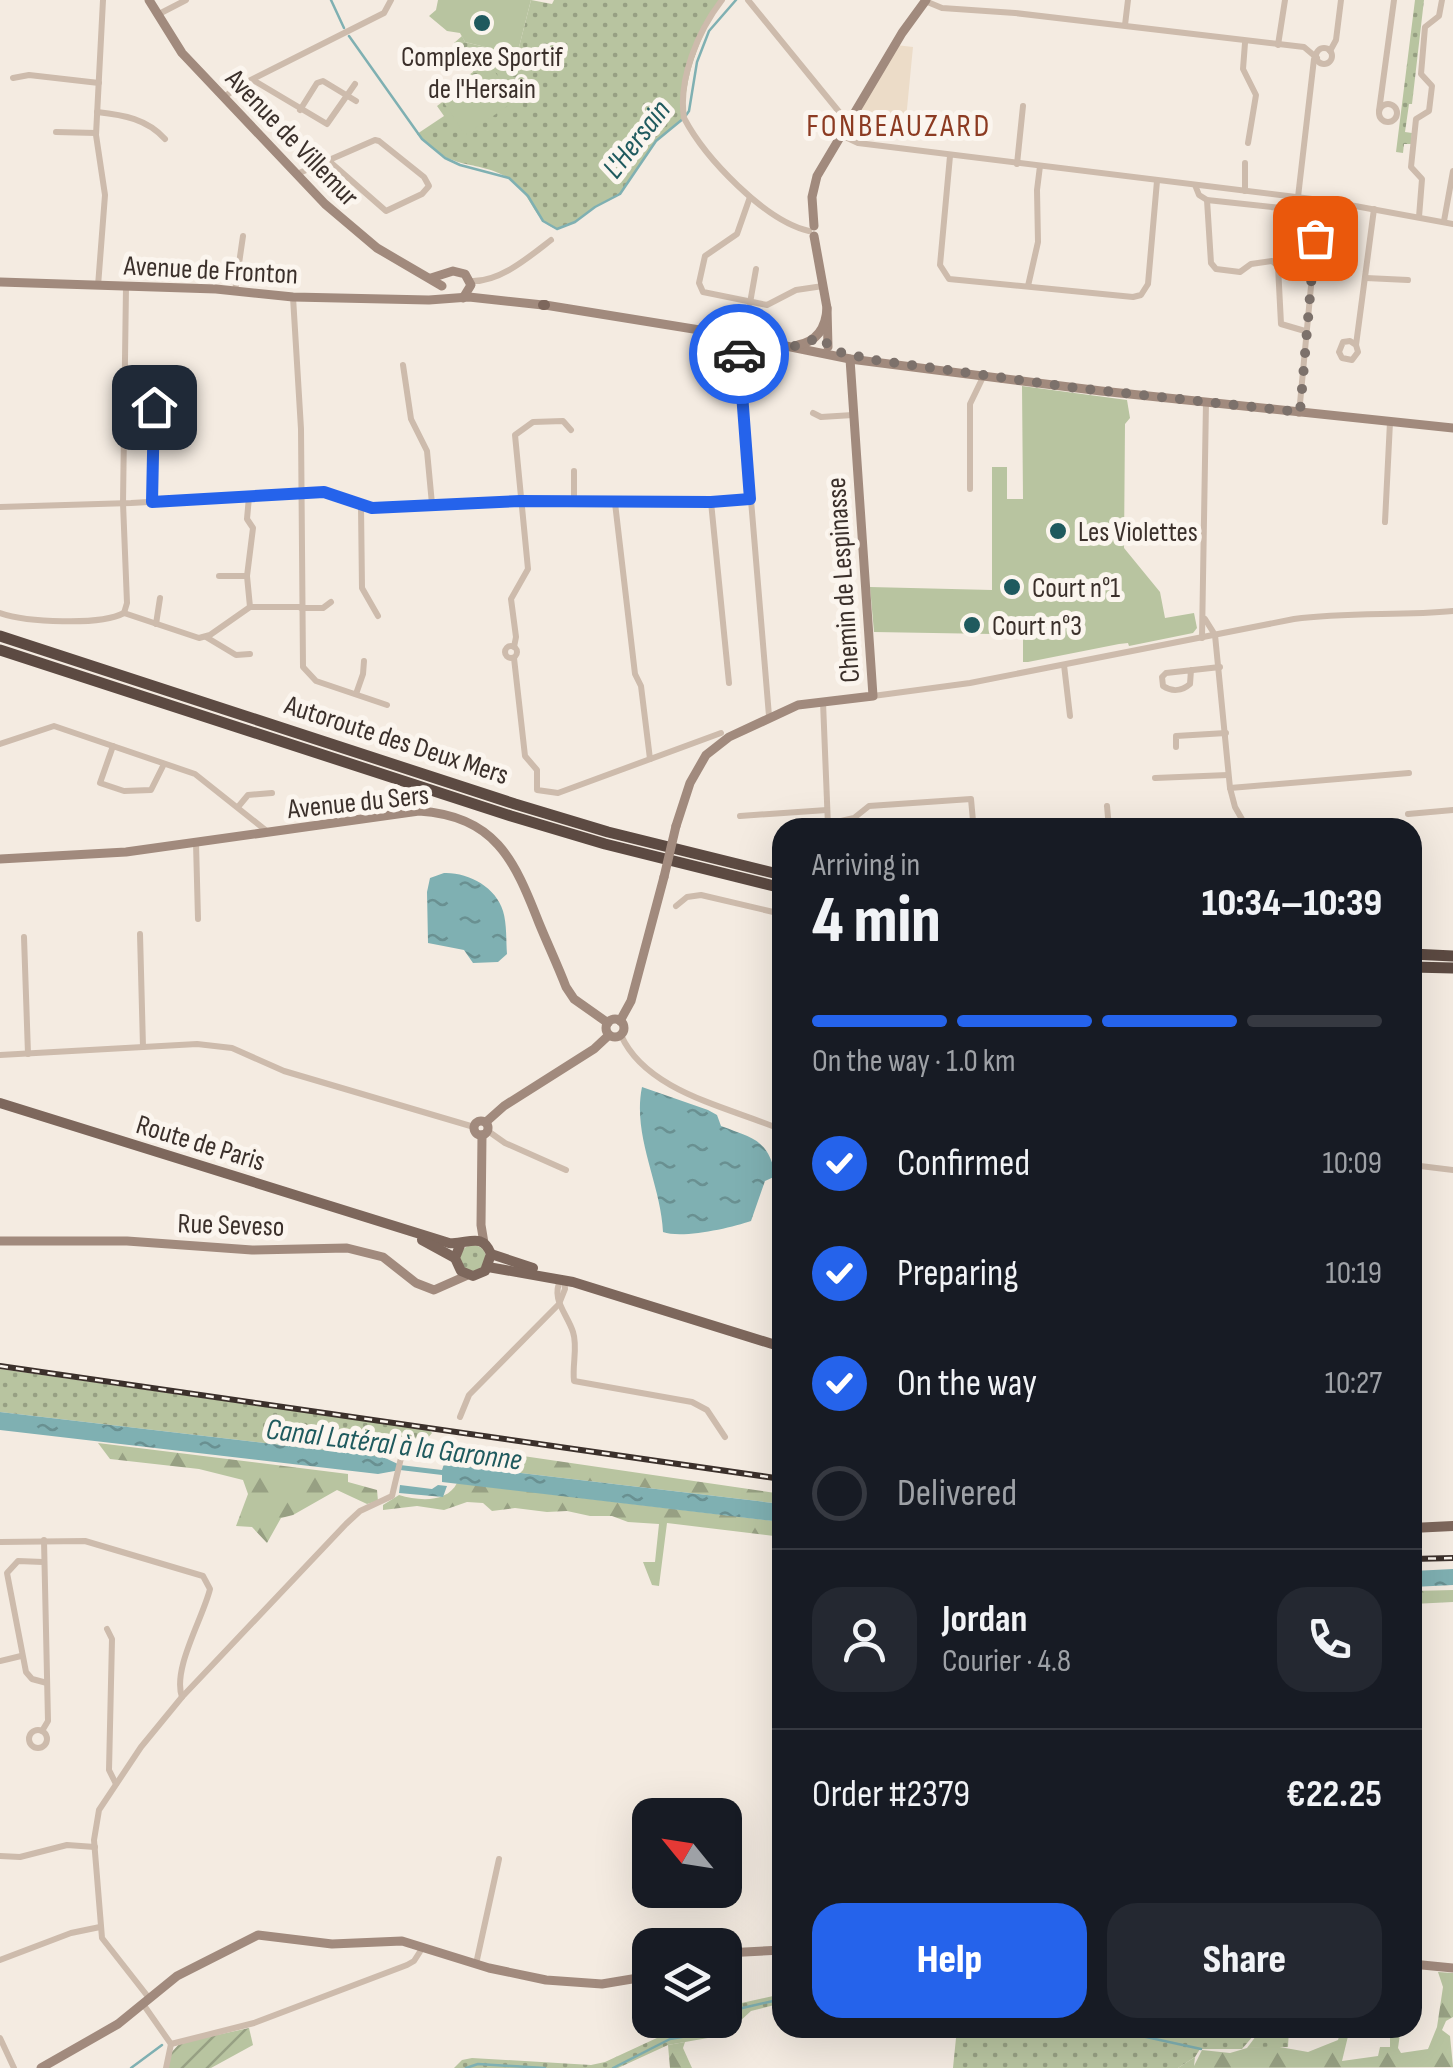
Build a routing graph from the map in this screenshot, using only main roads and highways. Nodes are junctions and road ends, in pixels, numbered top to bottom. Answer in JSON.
{"nodes":[{"id":1,"x":0,"y":636,"type":"edge"},
{"id":2,"x":0,"y":650,"type":"edge"},
{"id":3,"x":772,"y":872,"type":"edge"},
{"id":4,"x":772,"y":886,"type":"edge"},
{"id":5,"x":1422,"y":954,"type":"edge"},
{"id":6,"x":1453,"y":956,"type":"edge"},
{"id":7,"x":1422,"y":966,"type":"edge"},
{"id":8,"x":1453,"y":968,"type":"edge"},
{"id":9,"x":0,"y":1104,"type":"edge"},
{"id":10,"x":390,"y":1224,"type":"junction"},
{"id":11,"x":466,"y":1241,"type":"junction"},
{"id":12,"x":491,"y":1254,"type":"junction"},
{"id":13,"x":456,"y":1261,"type":"junction"},
{"id":14,"x":488,"y":1267,"type":"junction"},
{"id":15,"x":556,"y":1280,"type":"junction"},
{"id":16,"x":772,"y":1343,"type":"edge"},
{"id":17,"x":1453,"y":1526,"type":"edge"},
{"id":18,"x":1422,"y":1528,"type":"edge"}],
"edges":[{"from":1,"to":3,"type":"highway","name":"Autoroute des Deux Mers"},
{"from":2,"to":4,"type":"highway","name":"Autoroute des Deux Mers"},
{"from":5,"to":6,"type":"highway"},
{"from":7,"to":8,"type":"highway"},
{"from":9,"to":10,"type":"main road","name":"Route de Paris"},
{"from":10,"to":11,"type":"main road","name":"Route de Paris"},
{"from":10,"to":13,"type":"main road","name":"Route de Paris"},
{"from":11,"to":12,"type":"main road"},
{"from":11,"to":13,"type":"main road"},
{"from":12,"to":14,"type":"main road"},
{"from":12,"to":15,"type":"main road"},
{"from":13,"to":14,"type":"main road"},
{"from":14,"to":15,"type":"main road"},
{"from":15,"to":16,"type":"main road"},
{"from":17,"to":18,"type":"main road"}]}
